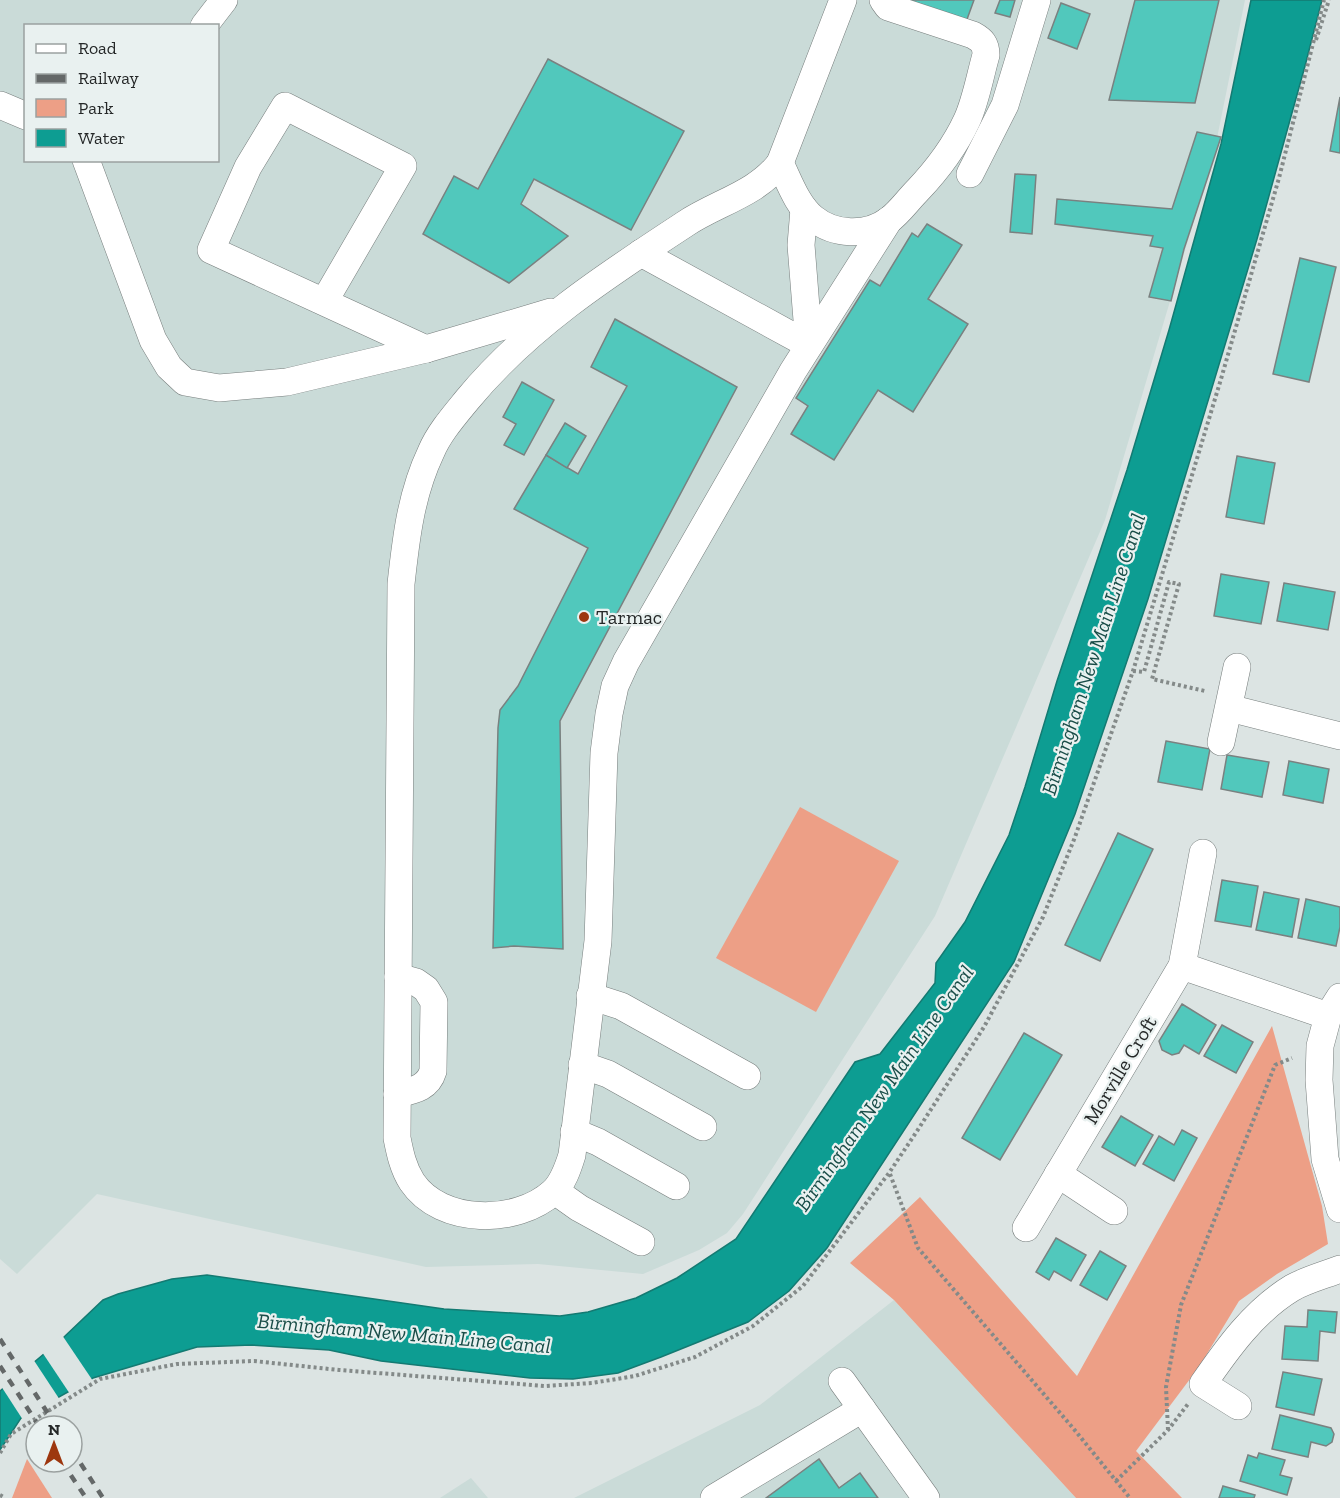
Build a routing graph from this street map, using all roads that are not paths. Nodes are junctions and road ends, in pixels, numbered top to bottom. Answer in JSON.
{"nodes":[{"id":1,"x":224,"y":0,"type":"edge"},
{"id":2,"x":843,"y":0,"type":"edge"},
{"id":3,"x":883,"y":0,"type":"edge"},
{"id":4,"x":1037,"y":0,"type":"edge"},
{"id":5,"x":206,"y":24,"type":"edge"},
{"id":6,"x":0,"y":105,"type":"edge"},
{"id":7,"x":24,"y":115,"type":"edge"},
{"id":8,"x":87,"y":162,"type":"edge"},
{"id":9,"x":780,"y":163,"type":"junction"},
{"id":10,"x":970,"y":174,"type":"dead end"},
{"id":11,"x":804,"y":209,"type":"junction"},
{"id":12,"x":889,"y":220,"type":"junction"},
{"id":13,"x":641,"y":253,"type":"junction"},
{"id":14,"x":324,"y":302,"type":"junction"},
{"id":15,"x":566,"y":307,"type":"junction"},
{"id":16,"x":809,"y":345,"type":"junction"},
{"id":17,"x":426,"y":349,"type":"junction"},
{"id":18,"x":1237,"y":667,"type":"dead end"},
{"id":19,"x":1230,"y":703,"type":"junction"},
{"id":20,"x":1340,"y":735,"type":"edge"},
{"id":21,"x":1221,"y":742,"type":"dead end"},
{"id":22,"x":1203,"y":853,"type":"dead end"},
{"id":23,"x":1182,"y":966,"type":"junction"},
{"id":24,"x":398,"y":977,"type":"junction"},
{"id":25,"x":590,"y":996,"type":"junction"},
{"id":26,"x":1334,"y":1007,"type":"edge"},
{"id":27,"x":582,"y":1065,"type":"junction"},
{"id":28,"x":747,"y":1076,"type":"dead end"},
{"id":29,"x":398,"y":1094,"type":"junction"},
{"id":30,"x":703,"y":1127,"type":"dead end"},
{"id":31,"x":574,"y":1132,"type":"junction"},
{"id":32,"x":1058,"y":1174,"type":"junction"},
{"id":33,"x":676,"y":1186,"type":"dead end"},
{"id":34,"x":555,"y":1191,"type":"junction"},
{"id":35,"x":1340,"y":1209,"type":"edge"},
{"id":36,"x":1114,"y":1211,"type":"dead end"},
{"id":37,"x":1026,"y":1228,"type":"dead end"},
{"id":38,"x":641,"y":1242,"type":"dead end"},
{"id":39,"x":1340,"y":1269,"type":"edge"},
{"id":40,"x":842,"y":1381,"type":"dead end"},
{"id":41,"x":1238,"y":1406,"type":"dead end"},
{"id":42,"x":862,"y":1409,"type":"junction"},
{"id":43,"x":714,"y":1498,"type":"edge"},
{"id":44,"x":926,"y":1498,"type":"edge"}],
"edges":[{"from":1,"to":5,"type":"street"},
{"from":2,"to":9,"type":"street"},
{"from":3,"to":12,"type":"street"},
{"from":4,"to":10,"type":"street"},
{"from":6,"to":7,"type":"street"},
{"from":8,"to":17,"type":"street"},
{"from":9,"to":11,"type":"street"},
{"from":9,"to":13,"type":"street"},
{"from":11,"to":12,"type":"street"},
{"from":11,"to":16,"type":"street"},
{"from":12,"to":16,"type":"street"},
{"from":13,"to":15,"type":"street"},
{"from":13,"to":16,"type":"street"},
{"from":14,"to":14,"type":"street"},
{"from":14,"to":17,"type":"street"},
{"from":15,"to":17,"type":"street"},
{"from":15,"to":24,"type":"street"},
{"from":16,"to":25,"type":"street"},
{"from":18,"to":19,"type":"street"},
{"from":19,"to":20,"type":"street"},
{"from":19,"to":21,"type":"street"},
{"from":22,"to":23,"type":"street","name":"Morville Croft"},
{"from":23,"to":26,"type":"street"},
{"from":23,"to":32,"type":"street","name":"Morville Croft"},
{"from":24,"to":29,"type":"street"},
{"from":24,"to":29,"type":"street"},
{"from":25,"to":27,"type":"street"},
{"from":25,"to":28,"type":"street"},
{"from":26,"to":35,"type":"street"},
{"from":27,"to":30,"type":"street"},
{"from":27,"to":31,"type":"street"},
{"from":29,"to":34,"type":"street"},
{"from":31,"to":33,"type":"street"},
{"from":31,"to":34,"type":"street"},
{"from":32,"to":36,"type":"street"},
{"from":32,"to":37,"type":"street","name":"Morville Croft"},
{"from":34,"to":38,"type":"street"},
{"from":39,"to":41,"type":"street"},
{"from":40,"to":42,"type":"street"},
{"from":42,"to":43,"type":"street"},
{"from":42,"to":44,"type":"street"}]}
